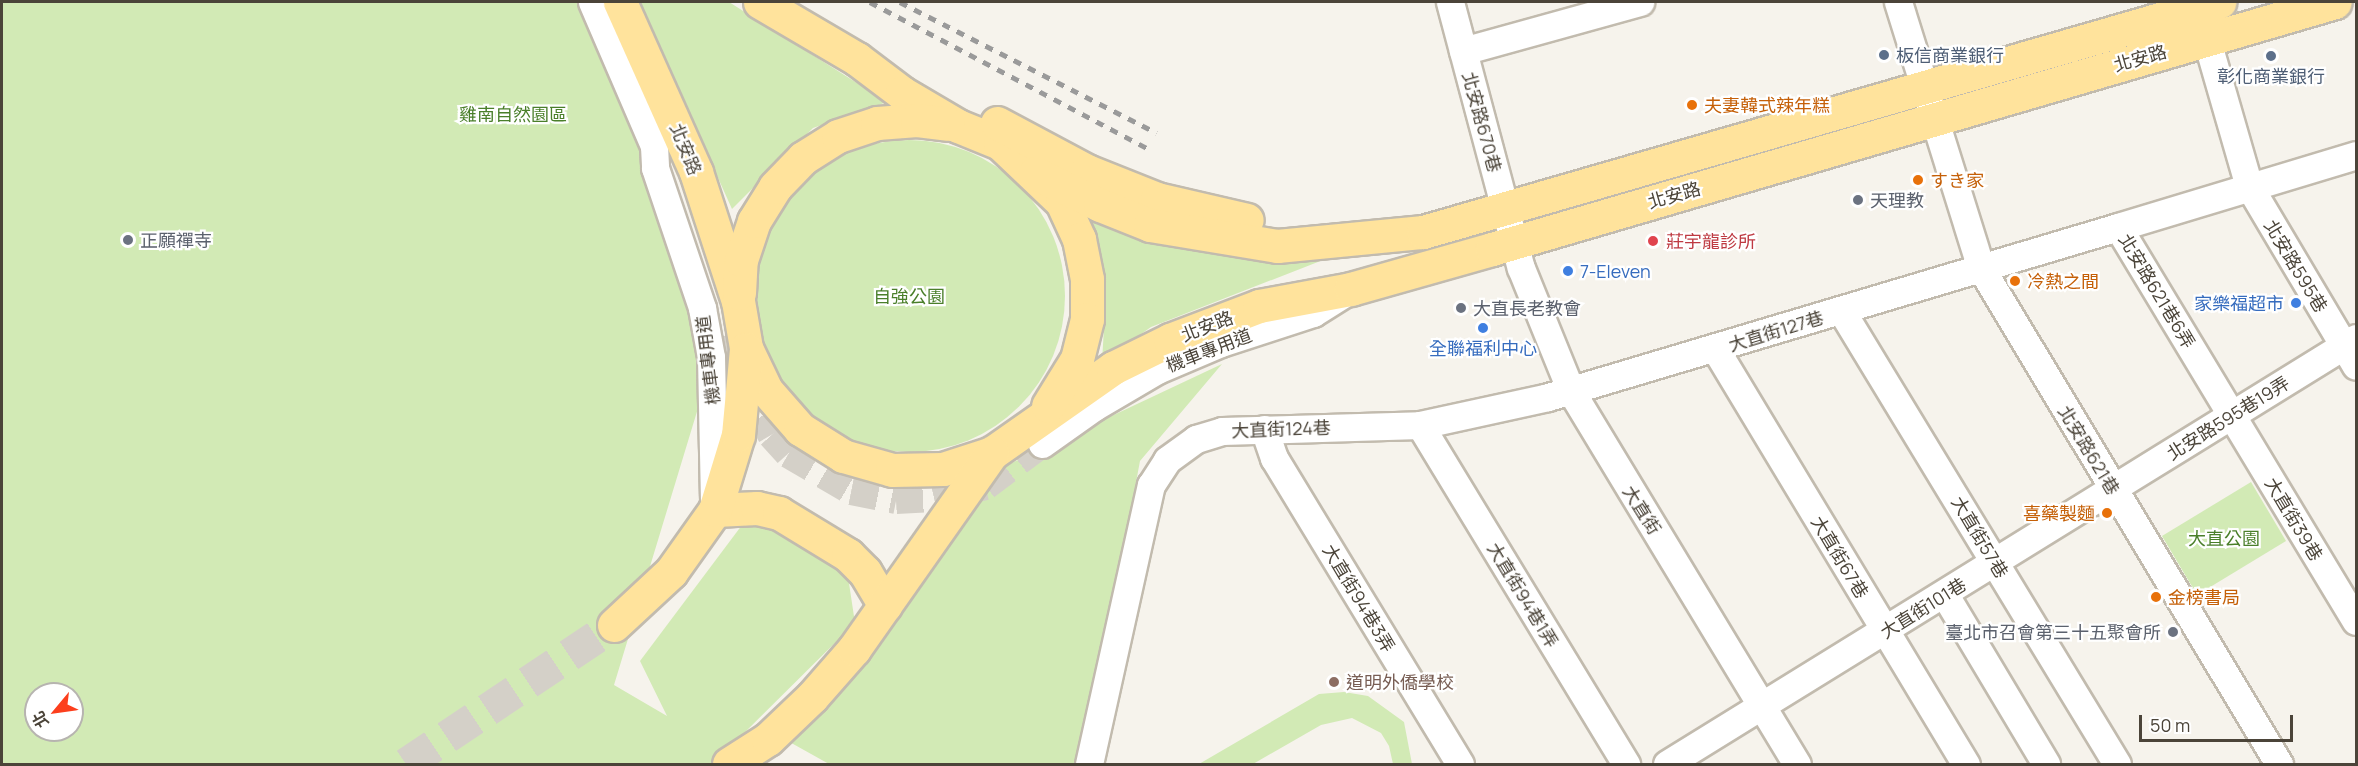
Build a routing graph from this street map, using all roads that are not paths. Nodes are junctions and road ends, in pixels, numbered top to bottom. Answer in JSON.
{"nodes":[{"id":1,"x":592,"y":2,"type":"edge"},
{"id":2,"x":620,"y":2,"type":"edge"},
{"id":3,"x":760,"y":2,"type":"edge"},
{"id":4,"x":1450,"y":2,"type":"edge"},
{"id":5,"x":1640,"y":2,"type":"edge"},
{"id":6,"x":1898,"y":2,"type":"edge"},
{"id":7,"x":2335,"y":2,"type":"edge"},
{"id":8,"x":2204,"y":4,"type":"edge"},
{"id":9,"x":2207,"y":39,"type":"junction"},
{"id":10,"x":1463,"y":51,"type":"junction"},
{"id":11,"x":857,"y":59,"type":"junction"},
{"id":12,"x":1925,"y":88,"type":"junction"},
{"id":13,"x":1935,"y":119,"type":"junction"},
{"id":14,"x":957,"y":126,"type":"junction"},
{"id":15,"x":654,"y":146,"type":"junction"},
{"id":16,"x":2356,"y":155,"type":"edge"},
{"id":17,"x":1035,"y":173,"type":"junction"},
{"id":18,"x":2249,"y":186,"type":"junction"},
{"id":19,"x":1506,"y":210,"type":"junction"},
{"id":20,"x":2118,"y":227,"type":"junction"},
{"id":21,"x":1356,"y":239,"type":"junction"},
{"id":22,"x":1514,"y":242,"type":"junction"},
{"id":23,"x":1981,"y":268,"type":"junction"},
{"id":24,"x":738,"y":301,"type":"junction"},
{"id":25,"x":1841,"y":310,"type":"junction"},
{"id":26,"x":736,"y":341,"type":"junction"},
{"id":27,"x":1716,"y":350,"type":"junction"},
{"id":28,"x":2352,"y":350,"type":"edge"},
{"id":29,"x":1571,"y":391,"type":"junction"},
{"id":30,"x":2232,"y":416,"type":"junction"},
{"id":31,"x":1420,"y":425,"type":"junction"},
{"id":32,"x":1264,"y":429,"type":"junction"},
{"id":33,"x":1037,"y":435,"type":"junction"},
{"id":34,"x":992,"y":453,"type":"junction"},
{"id":35,"x":2112,"y":489,"type":"junction"},
{"id":36,"x":715,"y":510,"type":"junction"},
{"id":37,"x":1996,"y":562,"type":"junction"},
{"id":38,"x":1945,"y":595,"type":"junction"},
{"id":39,"x":885,"y":605,"type":"junction"},
{"id":40,"x":2356,"y":621,"type":"edge"},
{"id":41,"x":615,"y":625,"type":"tunnel mouth"},
{"id":42,"x":1885,"y":632,"type":"junction"},
{"id":43,"x":1762,"y":706,"type":"junction"},
{"id":44,"x":729,"y":765,"type":"edge"},
{"id":45,"x":1089,"y":765,"type":"edge"},
{"id":46,"x":1460,"y":765,"type":"edge"},
{"id":47,"x":1626,"y":765,"type":"edge"},
{"id":48,"x":1667,"y":765,"type":"edge"},
{"id":49,"x":1797,"y":765,"type":"edge"},
{"id":50,"x":1965,"y":765,"type":"edge"},
{"id":51,"x":2046,"y":765,"type":"edge"},
{"id":52,"x":2117,"y":765,"type":"edge"},
{"id":53,"x":2279,"y":765,"type":"edge"}],
"edges":[{"from":1,"to":15,"type":"street","name":"機車專用道"},
{"from":2,"to":24,"type":"main road","name":"北安路"},
{"from":3,"to":11,"type":"main road","name":"北安路"},
{"from":4,"to":10,"type":"street","name":"北安路670巷"},
{"from":5,"to":10,"type":"street"},
{"from":6,"to":12,"type":"street","name":"北安路621巷"},
{"from":7,"to":9,"type":"main road","name":"北安路"},
{"from":8,"to":9,"type":"street","name":"北安路595巷"},
{"from":8,"to":12,"type":"main road","name":"北安路"},
{"from":9,"to":13,"type":"main road","name":"北安路"},
{"from":9,"to":18,"type":"street","name":"北安路595巷"},
{"from":10,"to":19,"type":"street","name":"北安路670巷"},
{"from":11,"to":14,"type":"main road","name":"北安路"},
{"from":11,"to":21,"type":"main road"},
{"from":12,"to":13,"type":"street","name":"北安路621巷"},
{"from":12,"to":19,"type":"main road","name":"北安路"},
{"from":13,"to":22,"type":"main road","name":"北安路"},
{"from":13,"to":23,"type":"street","name":"北安路621巷"},
{"from":14,"to":17,"type":"main road","name":"北安路"},
{"from":14,"to":24,"type":"main road","name":"北安路"},
{"from":15,"to":26,"type":"street","name":"機車專用道"},
{"from":15,"to":36,"type":"street","name":"機車專用道"},
{"from":16,"to":18,"type":"street"},
{"from":17,"to":21,"type":"main road","name":"北安路"},
{"from":17,"to":33,"type":"main road","name":"北安路"},
{"from":18,"to":20,"type":"street"},
{"from":18,"to":28,"type":"street","name":"北安路595巷"},
{"from":19,"to":21,"type":"main road","name":"北安路"},
{"from":19,"to":22,"type":"street","name":"北安路670巷"},
{"from":20,"to":23,"type":"street","name":"北安路621巷6弄"},
{"from":20,"to":30,"type":"street","name":"北安路621巷6弄"},
{"from":22,"to":29,"type":"street","name":"大直街"},
{"from":22,"to":33,"type":"main road","name":"北安路"},
{"from":23,"to":25,"type":"street","name":"大直街127巷"},
{"from":23,"to":35,"type":"street","name":"北安路621巷"},
{"from":24,"to":26,"type":"main road","name":"北安路"},
{"from":25,"to":27,"type":"street","name":"大直街127巷"},
{"from":25,"to":37,"type":"street","name":"大直街57巷"},
{"from":26,"to":34,"type":"main road","name":"北安路"},
{"from":26,"to":36,"type":"main road"},
{"from":27,"to":29,"type":"street","name":"大直街127巷"},
{"from":27,"to":42,"type":"street","name":"大直街67巷"},
{"from":28,"to":30,"type":"street","name":"北安路595巷19弄"},
{"from":29,"to":31,"type":"street","name":"大直街124巷"},
{"from":29,"to":43,"type":"street","name":"大直街"},
{"from":30,"to":35,"type":"street","name":"北安路595巷19弄"},
{"from":30,"to":40,"type":"street","name":"大直街39巷"},
{"from":31,"to":32,"type":"street","name":"大直街124巷"},
{"from":31,"to":47,"type":"street","name":"大直街94巷1弄"},
{"from":32,"to":45,"type":"street","name":"大直街124巷"},
{"from":32,"to":46,"type":"street","name":"大直街94巷3弄"},
{"from":33,"to":34,"type":"main road","name":"北安路"},
{"from":34,"to":39,"type":"main road"},
{"from":35,"to":37,"type":"street","name":"大直街101巷"},
{"from":35,"to":53,"type":"street","name":"北安路621巷"},
{"from":36,"to":39,"type":"main road"},
{"from":36,"to":41,"type":"main road"},
{"from":37,"to":38,"type":"street","name":"大直街101巷"},
{"from":37,"to":52,"type":"street","name":"大直街57巷"},
{"from":38,"to":42,"type":"street","name":"大直街101巷"},
{"from":38,"to":51,"type":"street"},
{"from":39,"to":44,"type":"main road"},
{"from":42,"to":43,"type":"street","name":"大直街101巷"},
{"from":42,"to":50,"type":"street","name":"大直街67巷"},
{"from":43,"to":48,"type":"street","name":"大直街101巷"},
{"from":43,"to":49,"type":"street","name":"大直街"}]}
